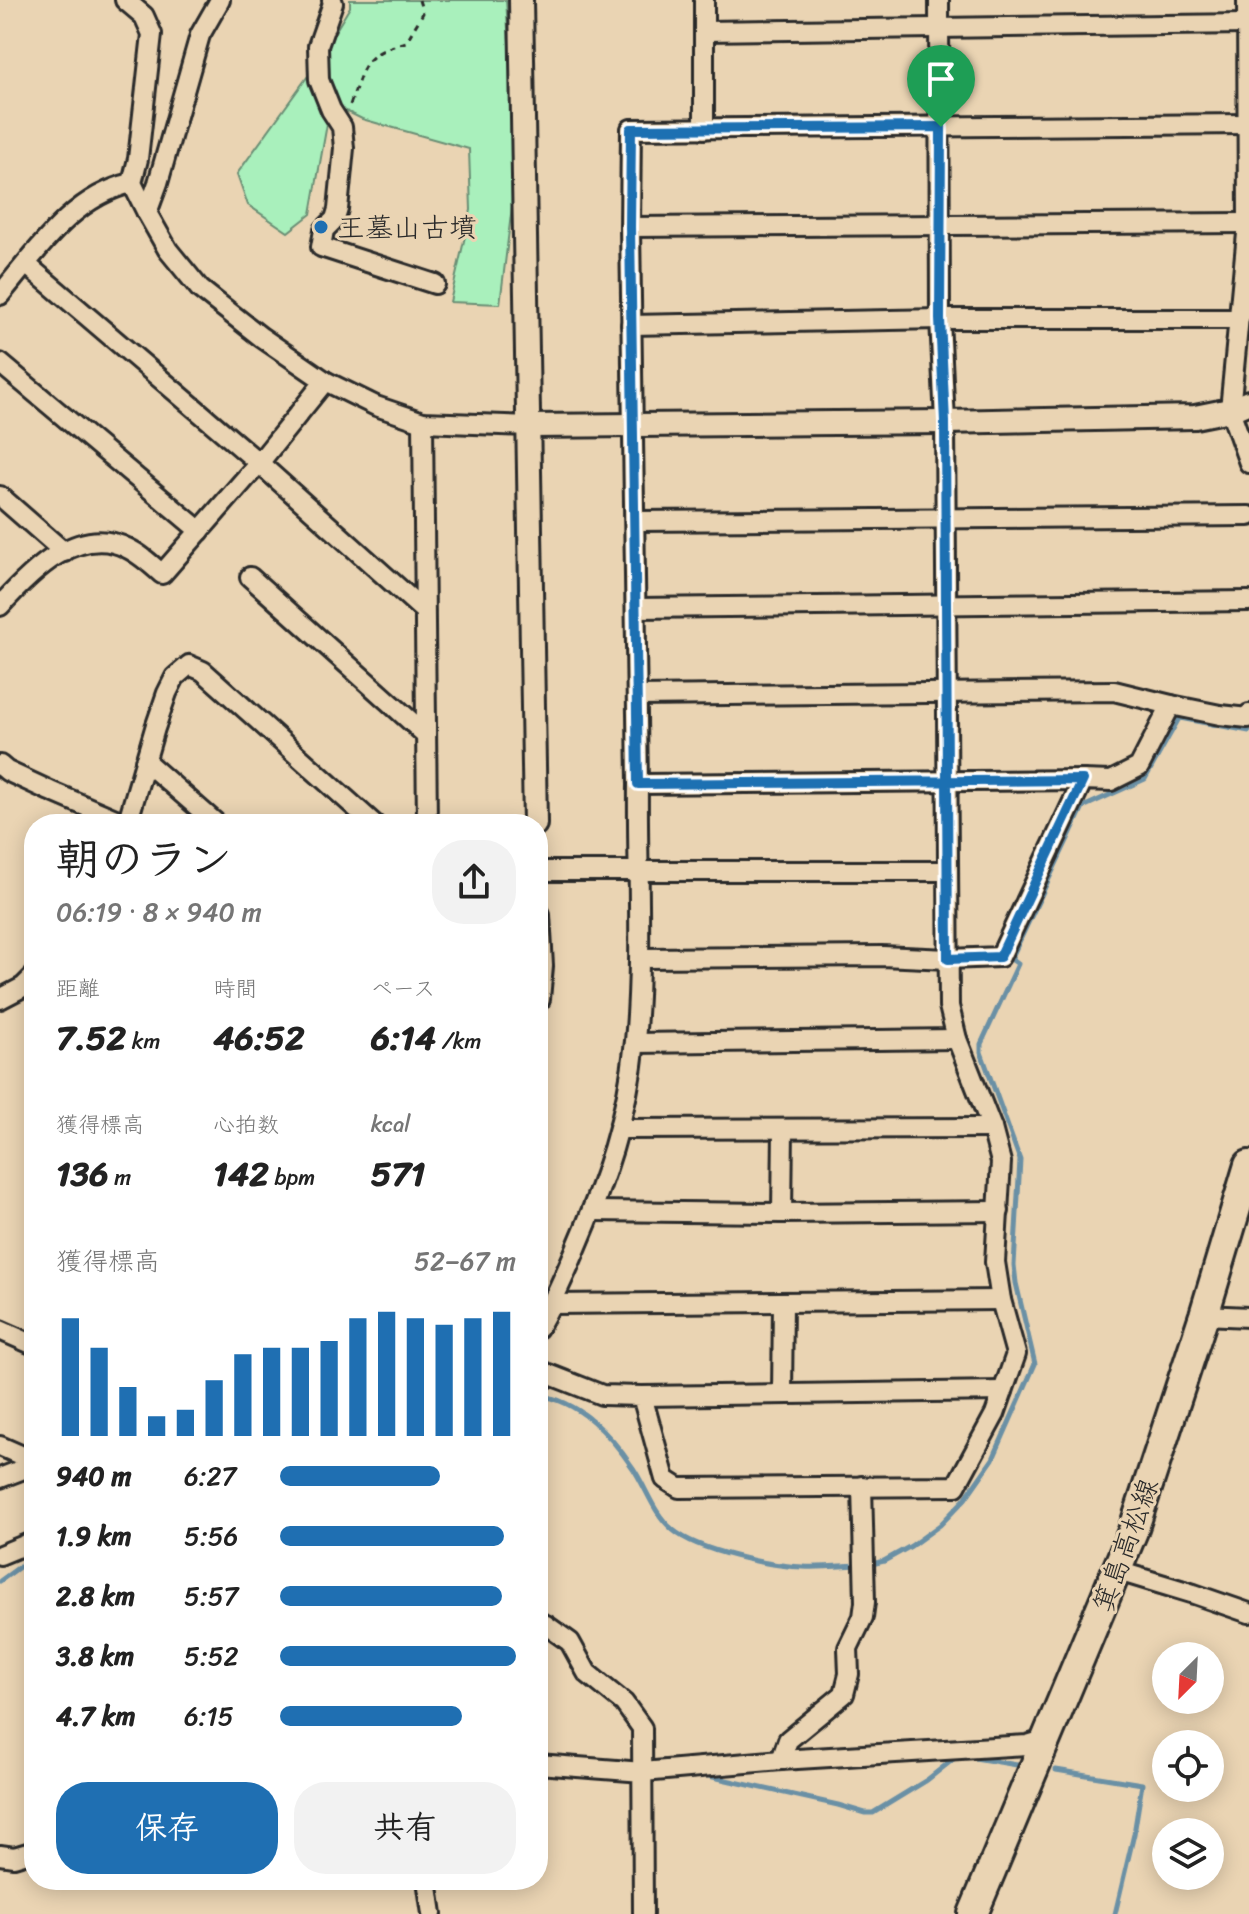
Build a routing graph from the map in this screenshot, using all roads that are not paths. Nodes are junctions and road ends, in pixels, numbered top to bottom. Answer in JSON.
{"nodes":[{"id":1,"x":125,"y":0,"type":"edge"},
{"id":2,"x":220,"y":0,"type":"edge"},
{"id":3,"x":332,"y":0,"type":"edge"},
{"id":4,"x":521,"y":0,"type":"edge"},
{"id":5,"x":704,"y":0,"type":"edge"},
{"id":6,"x":939,"y":0,"type":"edge"},
{"id":7,"x":1247,"y":0,"type":"edge"},
{"id":8,"x":1247,"y":24,"type":"junction"},
{"id":9,"x":940,"y":28,"type":"junction"},
{"id":10,"x":705,"y":31,"type":"junction"},
{"id":11,"x":1249,"y":124,"type":"edge"},
{"id":12,"x":941,"y":127,"type":"junction"},
{"id":13,"x":704,"y":129,"type":"junction"},
{"id":14,"x":132,"y":183,"type":"junction"},
{"id":15,"x":147,"y":213,"type":"junction"},
{"id":16,"x":1248,"y":223,"type":"edge"},
{"id":17,"x":940,"y":225,"type":"junction"},
{"id":18,"x":630,"y":227,"type":"junction"},
{"id":19,"x":26,"y":264,"type":"junction"},
{"id":20,"x":435,"y":284,"type":"dead end"},
{"id":21,"x":0,"y":295,"type":"edge"},
{"id":22,"x":940,"y":319,"type":"junction"},
{"id":23,"x":1239,"y":319,"type":"junction"},
{"id":24,"x":631,"y":325,"type":"junction"},
{"id":25,"x":0,"y":363,"type":"edge"},
{"id":26,"x":325,"y":381,"type":"junction"},
{"id":27,"x":1240,"y":406,"type":"edge"},
{"id":28,"x":423,"y":422,"type":"junction"},
{"id":29,"x":945,"y":422,"type":"junction"},
{"id":30,"x":633,"y":425,"type":"junction"},
{"id":31,"x":529,"y":426,"type":"junction"},
{"id":32,"x":259,"y":463,"type":"junction"},
{"id":33,"x":1249,"y":463,"type":"edge"},
{"id":34,"x":0,"y":496,"type":"edge"},
{"id":35,"x":1249,"y":516,"type":"edge"},
{"id":36,"x":945,"y":519,"type":"junction"},
{"id":37,"x":635,"y":521,"type":"junction"},
{"id":38,"x":200,"y":531,"type":"junction"},
{"id":39,"x":64,"y":552,"type":"junction"},
{"id":40,"x":250,"y":577,"type":"dead end"},
{"id":41,"x":1249,"y":601,"type":"edge"},
{"id":42,"x":946,"y":605,"type":"junction"},
{"id":43,"x":0,"y":606,"type":"edge"},
{"id":44,"x":636,"y":608,"type":"junction"},
{"id":45,"x":423,"y":610,"type":"junction"},
{"id":46,"x":946,"y":692,"type":"junction"},
{"id":47,"x":637,"y":696,"type":"junction"},
{"id":48,"x":1171,"y":705,"type":"junction"},
{"id":49,"x":1249,"y":714,"type":"edge"},
{"id":50,"x":425,"y":734,"type":"junction"},
{"id":51,"x":145,"y":761,"type":"junction"},
{"id":52,"x":0,"y":765,"type":"edge"},
{"id":53,"x":1083,"y":780,"type":"junction"},
{"id":54,"x":947,"y":782,"type":"junction"},
{"id":55,"x":638,"y":784,"type":"junction"},
{"id":56,"x":104,"y":814,"type":"edge"},
{"id":57,"x":130,"y":814,"type":"edge"},
{"id":58,"x":206,"y":814,"type":"edge"},
{"id":59,"x":363,"y":814,"type":"edge"},
{"id":60,"x":427,"y":814,"type":"edge"},
{"id":61,"x":535,"y":814,"type":"edge"},
{"id":62,"x":637,"y":870,"type":"junction"},
{"id":63,"x":548,"y":871,"type":"edge"},
{"id":64,"x":947,"y":871,"type":"junction"},
{"id":65,"x":640,"y":958,"type":"junction"},
{"id":66,"x":948,"y":959,"type":"junction"},
{"id":67,"x":24,"y":986,"type":"edge"},
{"id":68,"x":0,"y":999,"type":"edge"},
{"id":69,"x":957,"y":1039,"type":"junction"},
{"id":70,"x":635,"y":1043,"type":"junction"},
{"id":71,"x":992,"y":1128,"type":"junction"},
{"id":72,"x":620,"y":1129,"type":"junction"},
{"id":73,"x":783,"y":1129,"type":"junction"},
{"id":74,"x":1249,"y":1165,"type":"edge"},
{"id":75,"x":592,"y":1211,"type":"junction"},
{"id":76,"x":999,"y":1211,"type":"junction"},
{"id":77,"x":782,"y":1213,"type":"junction"},
{"id":78,"x":1001,"y":1300,"type":"junction"},
{"id":79,"x":783,"y":1302,"type":"junction"},
{"id":80,"x":552,"y":1304,"type":"junction"},
{"id":81,"x":548,"y":1311,"type":"edge"},
{"id":82,"x":1204,"y":1315,"type":"junction"},
{"id":83,"x":1249,"y":1317,"type":"edge"},
{"id":84,"x":0,"y":1330,"type":"edge"},
{"id":85,"x":24,"y":1341,"type":"edge"},
{"id":86,"x":548,"y":1374,"type":"edge"},
{"id":87,"x":1003,"y":1391,"type":"junction"},
{"id":88,"x":782,"y":1394,"type":"junction"},
{"id":89,"x":642,"y":1396,"type":"junction"},
{"id":90,"x":0,"y":1446,"type":"edge"},
{"id":91,"x":24,"y":1458,"type":"edge"},
{"id":92,"x":24,"y":1467,"type":"edge"},
{"id":93,"x":0,"y":1478,"type":"edge"},
{"id":94,"x":862,"y":1486,"type":"junction"},
{"id":95,"x":24,"y":1545,"type":"edge"},
{"id":96,"x":0,"y":1555,"type":"edge"},
{"id":97,"x":1118,"y":1571,"type":"junction"},
{"id":98,"x":1249,"y":1613,"type":"edge"},
{"id":99,"x":548,"y":1626,"type":"edge"},
{"id":100,"x":1047,"y":1739,"type":"junction"},
{"id":101,"x":781,"y":1760,"type":"junction"},
{"id":102,"x":548,"y":1765,"type":"edge"},
{"id":103,"x":643,"y":1777,"type":"junction"},
{"id":104,"x":24,"y":1854,"type":"edge"},
{"id":105,"x":0,"y":1855,"type":"edge"},
{"id":106,"x":428,"y":1890,"type":"edge"},
{"id":107,"x":432,"y":1914,"type":"edge"},
{"id":108,"x":643,"y":1914,"type":"edge"},
{"id":109,"x":973,"y":1914,"type":"edge"}],
"edges":[{"from":1,"to":14,"type":"street"},
{"from":2,"to":15,"type":"street"},
{"from":3,"to":20,"type":"street"},
{"from":4,"to":31,"type":"street"},
{"from":5,"to":10,"type":"street"},
{"from":6,"to":9,"type":"street"},
{"from":7,"to":8,"type":"street"},
{"from":8,"to":9,"type":"street"},
{"from":8,"to":11,"type":"street"},
{"from":9,"to":10,"type":"street"},
{"from":9,"to":12,"type":"street"},
{"from":10,"to":13,"type":"street"},
{"from":11,"to":12,"type":"street"},
{"from":11,"to":16,"type":"street"},
{"from":12,"to":13,"type":"street"},
{"from":12,"to":17,"type":"street"},
{"from":13,"to":18,"type":"street"},
{"from":14,"to":15,"type":"street"},
{"from":14,"to":19,"type":"street"},
{"from":15,"to":26,"type":"street"},
{"from":16,"to":17,"type":"street"},
{"from":16,"to":23,"type":"street"},
{"from":17,"to":18,"type":"street"},
{"from":17,"to":22,"type":"street"},
{"from":18,"to":24,"type":"street"},
{"from":19,"to":21,"type":"street"},
{"from":19,"to":32,"type":"street"},
{"from":22,"to":23,"type":"street"},
{"from":22,"to":24,"type":"street"},
{"from":22,"to":29,"type":"street"},
{"from":23,"to":27,"type":"street"},
{"from":24,"to":30,"type":"street"},
{"from":25,"to":38,"type":"street"},
{"from":26,"to":28,"type":"street"},
{"from":26,"to":32,"type":"street"},
{"from":27,"to":29,"type":"street"},
{"from":27,"to":33,"type":"street"},
{"from":28,"to":31,"type":"street"},
{"from":28,"to":45,"type":"street"},
{"from":29,"to":30,"type":"street"},
{"from":29,"to":36,"type":"street"},
{"from":30,"to":31,"type":"street"},
{"from":30,"to":37,"type":"street"},
{"from":31,"to":61,"type":"street"},
{"from":32,"to":38,"type":"street"},
{"from":32,"to":45,"type":"street"},
{"from":34,"to":39,"type":"street"},
{"from":35,"to":36,"type":"street"},
{"from":36,"to":37,"type":"street"},
{"from":36,"to":42,"type":"street"},
{"from":37,"to":44,"type":"street"},
{"from":38,"to":39,"type":"street"},
{"from":39,"to":43,"type":"street"},
{"from":40,"to":50,"type":"street"},
{"from":41,"to":42,"type":"street"},
{"from":42,"to":44,"type":"street"},
{"from":42,"to":46,"type":"street"},
{"from":44,"to":47,"type":"street"},
{"from":45,"to":50,"type":"street"},
{"from":46,"to":47,"type":"street"},
{"from":46,"to":48,"type":"street"},
{"from":46,"to":54,"type":"street"},
{"from":47,"to":55,"type":"street"},
{"from":48,"to":49,"type":"street"},
{"from":48,"to":53,"type":"street"},
{"from":50,"to":60,"type":"street"},
{"from":51,"to":57,"type":"street"},
{"from":51,"to":58,"type":"street"},
{"from":51,"to":59,"type":"street"},
{"from":52,"to":56,"type":"street"},
{"from":53,"to":54,"type":"street"},
{"from":53,"to":66,"type":"street"},
{"from":54,"to":55,"type":"street"},
{"from":54,"to":64,"type":"street"},
{"from":55,"to":62,"type":"street"},
{"from":62,"to":63,"type":"street"},
{"from":62,"to":64,"type":"street"},
{"from":62,"to":65,"type":"street"},
{"from":64,"to":66,"type":"street"},
{"from":65,"to":66,"type":"street"},
{"from":65,"to":70,"type":"street"},
{"from":66,"to":69,"type":"street"},
{"from":67,"to":68,"type":"street"},
{"from":69,"to":70,"type":"street"},
{"from":69,"to":71,"type":"street"},
{"from":70,"to":72,"type":"street"},
{"from":71,"to":73,"type":"street"},
{"from":71,"to":76,"type":"street"},
{"from":72,"to":73,"type":"street"},
{"from":72,"to":75,"type":"street"},
{"from":73,"to":77,"type":"street"},
{"from":74,"to":82,"type":"main road","name":"箕島高松線"},
{"from":75,"to":77,"type":"street"},
{"from":75,"to":80,"type":"street"},
{"from":76,"to":77,"type":"street"},
{"from":76,"to":78,"type":"street"},
{"from":78,"to":79,"type":"street"},
{"from":78,"to":87,"type":"street"},
{"from":79,"to":80,"type":"street"},
{"from":79,"to":88,"type":"street"},
{"from":80,"to":81,"type":"street"},
{"from":82,"to":83,"type":"street"},
{"from":82,"to":97,"type":"main road","name":"箕島高松線"},
{"from":84,"to":85,"type":"street"},
{"from":86,"to":89,"type":"street"},
{"from":87,"to":88,"type":"street"},
{"from":87,"to":94,"type":"street"},
{"from":88,"to":89,"type":"street"},
{"from":89,"to":94,"type":"street"},
{"from":90,"to":91,"type":"street"},
{"from":92,"to":93,"type":"street"},
{"from":94,"to":101,"type":"street"},
{"from":95,"to":96,"type":"street"},
{"from":97,"to":98,"type":"street"},
{"from":97,"to":100,"type":"main road","name":"箕島高松線"},
{"from":99,"to":103,"type":"street"},
{"from":100,"to":101,"type":"street"},
{"from":100,"to":109,"type":"main road","name":"箕島高松線"},
{"from":101,"to":103,"type":"street"},
{"from":102,"to":103,"type":"street"},
{"from":103,"to":108,"type":"street"},
{"from":104,"to":105,"type":"street"},
{"from":106,"to":107,"type":"street"}]}
